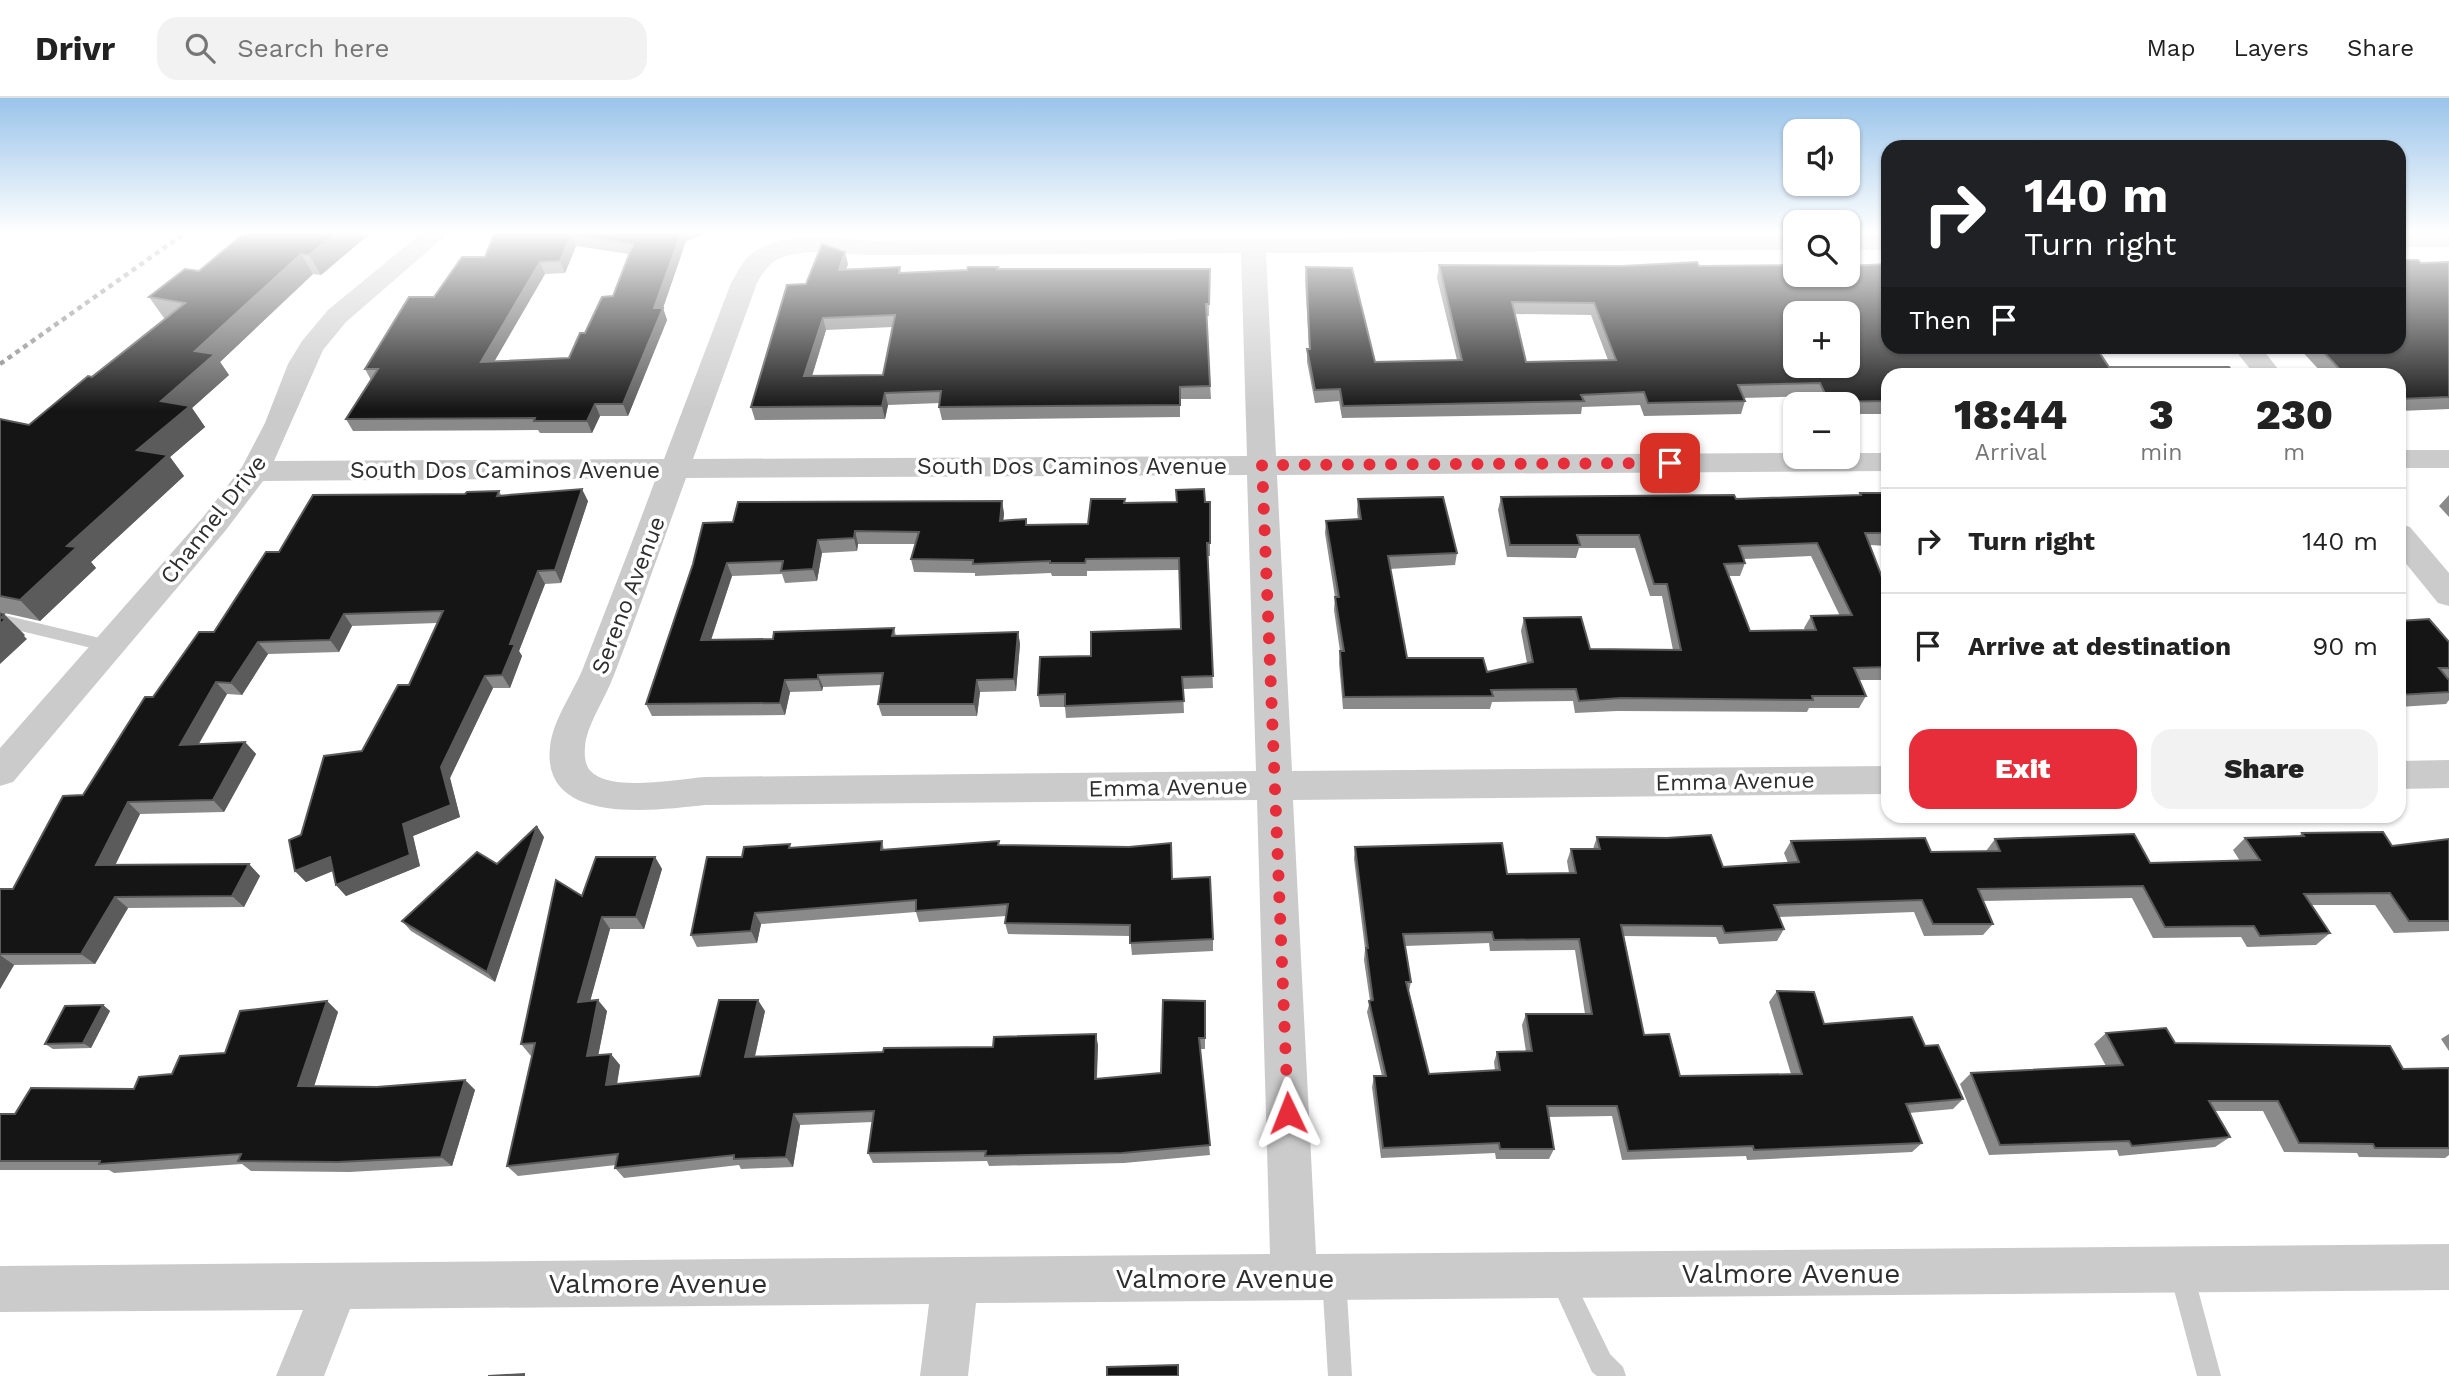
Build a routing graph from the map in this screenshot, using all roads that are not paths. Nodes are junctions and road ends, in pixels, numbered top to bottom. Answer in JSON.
{"nodes":[{"id":1,"x":367,"y":291,"type":"edge"},
{"id":2,"x":741,"y":291,"type":"edge"},
{"id":3,"x":1255,"y":291,"type":"edge"},
{"id":4,"x":2252,"y":354,"type":"edge"},
{"id":5,"x":2263,"y":368,"type":"edge"},
{"id":6,"x":2406,"y":459,"type":"edge"},
{"id":7,"x":2449,"y":459,"type":"edge"},
{"id":8,"x":1881,"y":462,"type":"edge"},
{"id":9,"x":1262,"y":465,"type":"junction"},
{"id":10,"x":675,"y":468,"type":"junction"},
{"id":11,"x":255,"y":471,"type":"junction"},
{"id":12,"x":2406,"y":543,"type":"edge"},
{"id":13,"x":2449,"y":595,"type":"edge"},
{"id":14,"x":0,"y":620,"type":"edge"},
{"id":15,"x":108,"y":646,"type":"junction"},
{"id":16,"x":0,"y":772,"type":"edge"},
{"id":17,"x":2449,"y":774,"type":"edge"},
{"id":18,"x":2406,"y":775,"type":"edge"},
{"id":19,"x":1881,"y":780,"type":"edge"},
{"id":20,"x":578,"y":782,"type":"joint"},
{"id":21,"x":1275,"y":786,"type":"junction"},
{"id":22,"x":2449,"y":1267,"type":"edge"},
{"id":23,"x":2181,"y":1270,"type":"junction"},
{"id":24,"x":1559,"y":1275,"type":"junction"},
{"id":25,"x":1314,"y":1277,"type":"junction"},
{"id":26,"x":955,"y":1280,"type":"junction"},
{"id":27,"x":336,"y":1286,"type":"junction"},
{"id":28,"x":0,"y":1289,"type":"edge"},
{"id":29,"x":300,"y":1376,"type":"edge"},
{"id":30,"x":944,"y":1376,"type":"edge"},
{"id":31,"x":1340,"y":1376,"type":"edge"},
{"id":32,"x":1614,"y":1376,"type":"edge"},
{"id":33,"x":2209,"y":1376,"type":"edge"}],
"edges":[{"from":1,"to":11,"type":"street","name":"Channel Drive"},
{"from":2,"to":10,"type":"street","name":"Sereno Avenue"},
{"from":3,"to":9,"type":"street"},
{"from":4,"to":5,"type":"street"},
{"from":6,"to":7,"type":"street"},
{"from":8,"to":9,"type":"street","name":"South Dos Caminos Avenue"},
{"from":9,"to":10,"type":"street","name":"South Dos Caminos Avenue"},
{"from":9,"to":21,"type":"street"},
{"from":10,"to":11,"type":"street","name":"South Dos Caminos Avenue"},
{"from":10,"to":20,"type":"street","name":"Sereno Avenue"},
{"from":11,"to":15,"type":"street","name":"Channel Drive"},
{"from":12,"to":13,"type":"street"},
{"from":14,"to":15,"type":"lane"},
{"from":15,"to":16,"type":"street","name":"Channel Drive"},
{"from":17,"to":18,"type":"street"},
{"from":19,"to":21,"type":"street","name":"Emma Avenue"},
{"from":20,"to":21,"type":"street","name":"Emma Avenue"},
{"from":21,"to":25,"type":"street"},
{"from":22,"to":23,"type":"street","name":"Valmore Avenue"},
{"from":23,"to":24,"type":"street","name":"Valmore Avenue"},
{"from":23,"to":33,"type":"lane"},
{"from":24,"to":25,"type":"street","name":"Valmore Avenue"},
{"from":24,"to":32,"type":"lane"},
{"from":25,"to":26,"type":"street","name":"Valmore Avenue"},
{"from":25,"to":31,"type":"lane"},
{"from":26,"to":27,"type":"street","name":"Valmore Avenue"},
{"from":26,"to":30,"type":"street"},
{"from":27,"to":28,"type":"street","name":"Valmore Avenue"},
{"from":27,"to":29,"type":"street"}]}
